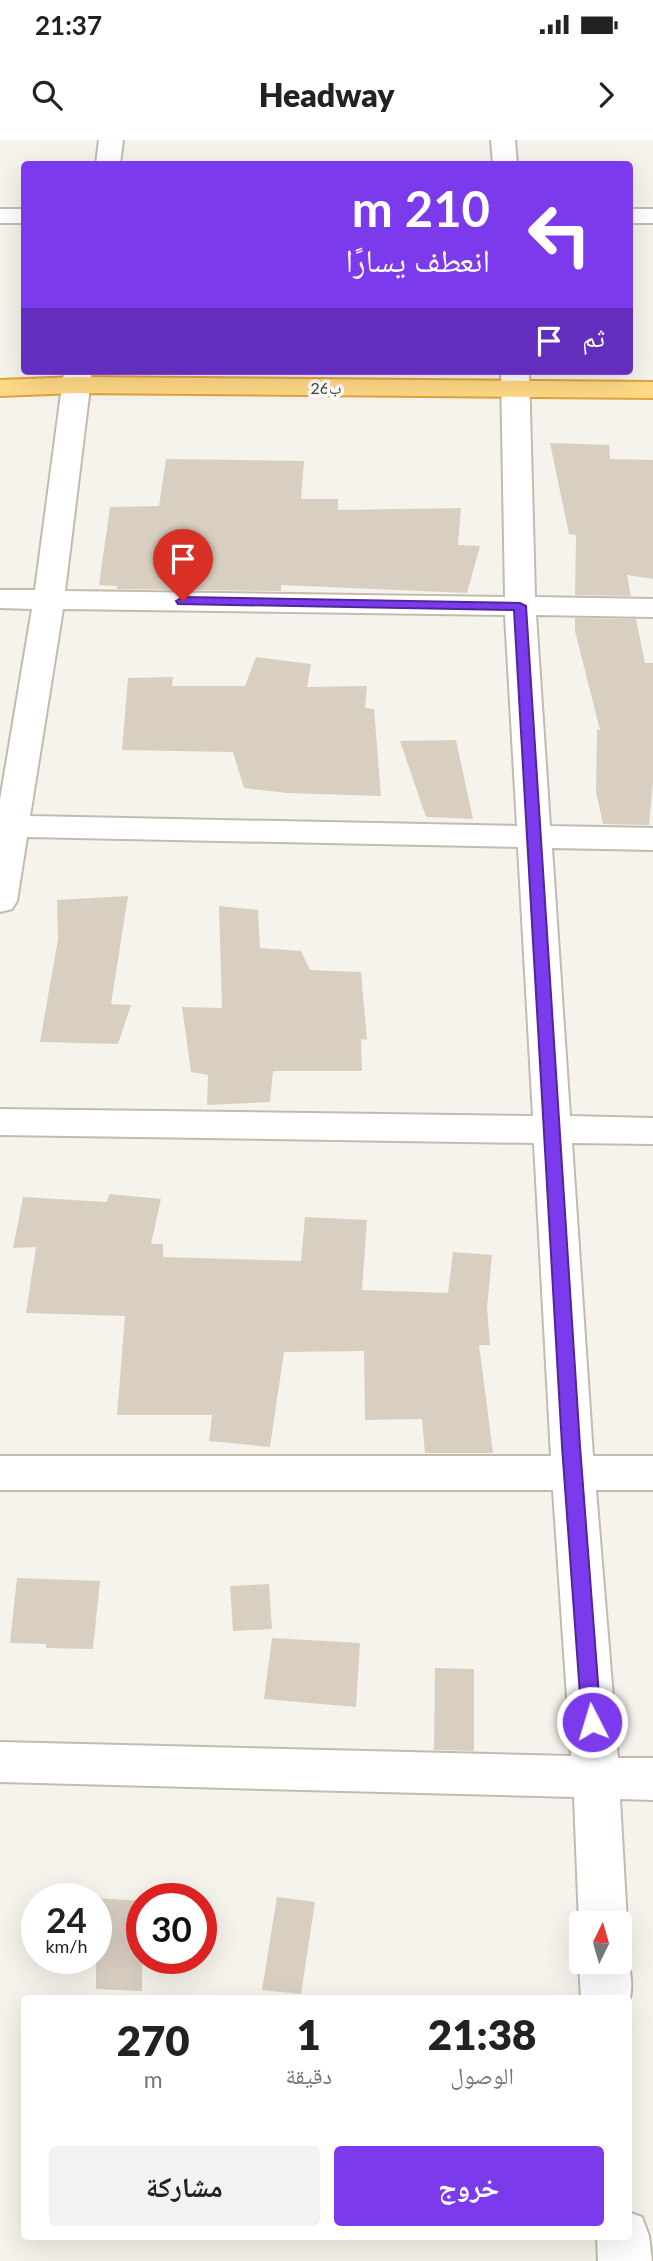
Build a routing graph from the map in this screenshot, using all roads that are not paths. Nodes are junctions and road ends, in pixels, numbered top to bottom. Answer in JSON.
{"nodes":[{"id":1,"x":111,"y":140,"type":"edge"},
{"id":2,"x":503,"y":140,"type":"edge"},
{"id":3,"x":108,"y":161,"type":"edge"},
{"id":4,"x":505,"y":161,"type":"edge"},
{"id":5,"x":0,"y":216,"type":"edge"},
{"id":6,"x":21,"y":216,"type":"edge"},
{"id":7,"x":633,"y":216,"type":"edge"},
{"id":8,"x":653,"y":216,"type":"edge"},
{"id":9,"x":77,"y":378,"type":"edge"},
{"id":10,"x":515,"y":380,"type":"edge"},
{"id":11,"x":0,"y":388,"type":"edge"},
{"id":12,"x":653,"y":390,"type":"edge"},
{"id":13,"x":0,"y":599,"type":"edge"},
{"id":14,"x":49,"y":600,"type":"junction"},
{"id":15,"x":520,"y":606,"type":"junction"},
{"id":16,"x":653,"y":608,"type":"edge"},
{"id":17,"x":6,"y":826,"type":"edge"},
{"id":18,"x":534,"y":837,"type":"junction"},
{"id":19,"x":653,"y":839,"type":"edge"},
{"id":20,"x":0,"y":901,"type":"edge"},
{"id":21,"x":0,"y":1122,"type":"edge"},
{"id":22,"x":551,"y":1131,"type":"junction"},
{"id":23,"x":653,"y":1131,"type":"edge"},
{"id":24,"x":573,"y":1472,"type":"junction"},
{"id":25,"x":0,"y":1473,"type":"edge"},
{"id":26,"x":653,"y":1473,"type":"edge"},
{"id":27,"x":0,"y":1762,"type":"edge"},
{"id":28,"x":596,"y":1778,"type":"junction"},
{"id":29,"x":653,"y":1779,"type":"edge"},
{"id":30,"x":602,"y":1911,"type":"edge"},
{"id":31,"x":605,"y":1974,"type":"edge"},
{"id":32,"x":606,"y":1995,"type":"edge"},
{"id":33,"x":623,"y":2240,"type":"edge"},
{"id":34,"x":625,"y":2261,"type":"edge"}],
"edges":[{"from":1,"to":3,"type":"street"},
{"from":2,"to":4,"type":"street"},
{"from":5,"to":6,"type":"street"},
{"from":7,"to":8,"type":"street"},
{"from":9,"to":10,"type":"highway","name":"26ب"},
{"from":9,"to":11,"type":"highway","name":"26ب"},
{"from":9,"to":14,"type":"street"},
{"from":10,"to":12,"type":"highway","name":"26ب"},
{"from":10,"to":15,"type":"street"},
{"from":13,"to":14,"type":"street"},
{"from":14,"to":15,"type":"street"},
{"from":14,"to":17,"type":"street"},
{"from":15,"to":16,"type":"street"},
{"from":15,"to":18,"type":"street"},
{"from":17,"to":18,"type":"street"},
{"from":17,"to":20,"type":"street"},
{"from":18,"to":19,"type":"street"},
{"from":18,"to":22,"type":"street"},
{"from":21,"to":22,"type":"street"},
{"from":22,"to":23,"type":"street"},
{"from":22,"to":24,"type":"street"},
{"from":24,"to":25,"type":"street"},
{"from":24,"to":26,"type":"street"},
{"from":24,"to":28,"type":"street"},
{"from":27,"to":28,"type":"street"},
{"from":28,"to":29,"type":"street"},
{"from":28,"to":30,"type":"street"},
{"from":31,"to":32,"type":"street"},
{"from":33,"to":34,"type":"street"}]}
